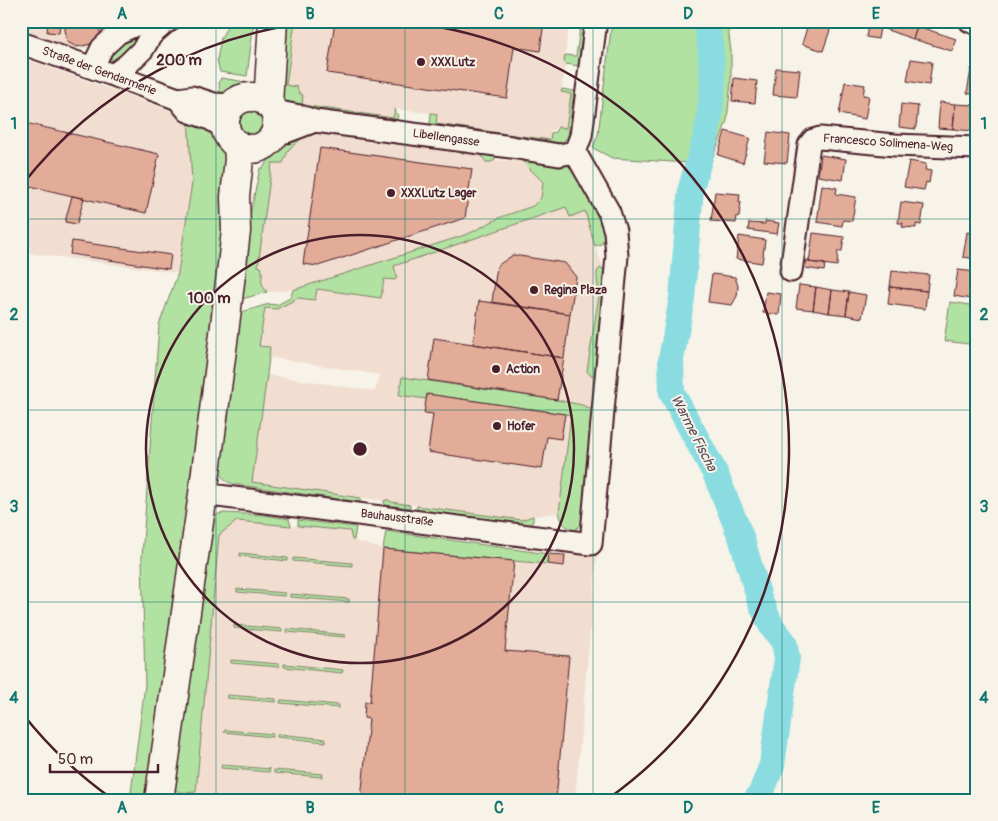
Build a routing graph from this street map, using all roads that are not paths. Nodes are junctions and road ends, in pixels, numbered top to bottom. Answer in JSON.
{"nodes":[{"id":1,"x":260,"y":21,"type":"edge"},
{"id":2,"x":273,"y":21,"type":"edge"},
{"id":3,"x":596,"y":21,"type":"edge"},
{"id":4,"x":970,"y":21,"type":"edge"},
{"id":5,"x":168,"y":22,"type":"edge"},
{"id":6,"x":977,"y":24,"type":"edge"},
{"id":7,"x":21,"y":43,"type":"edge"},
{"id":8,"x":143,"y":49,"type":"junction"},
{"id":9,"x":103,"y":71,"type":"junction"},
{"id":10,"x":168,"y":96,"type":"junction"},
{"id":11,"x":252,"y":121,"type":"junction"},
{"id":12,"x":977,"y":148,"type":"edge"},
{"id":13,"x":575,"y":152,"type":"junction"},
{"id":14,"x":791,"y":270,"type":"dead end"},
{"id":15,"x":203,"y":494,"type":"junction"},
{"id":16,"x":159,"y":800,"type":"edge"}],
"edges":[{"from":1,"to":11,"type":"main road"},
{"from":2,"to":11,"type":"main road"},
{"from":3,"to":13,"type":"street"},
{"from":4,"to":6,"type":"street"},
{"from":5,"to":8,"type":"street"},
{"from":5,"to":9,"type":"street"},
{"from":7,"to":9,"type":"street","name":"Straße der Gendarmerie"},
{"from":8,"to":9,"type":"street"},
{"from":8,"to":10,"type":"street"},
{"from":9,"to":10,"type":"street","name":"Straße der Gendarmerie"},
{"from":10,"to":11,"type":"street","name":"Straße der Gendarmerie"},
{"from":11,"to":13,"type":"street","name":"Libellengasse"},
{"from":11,"to":15,"type":"main road"},
{"from":12,"to":14,"type":"street","name":"Francesco Solimena-Weg"},
{"from":13,"to":15,"type":"street","name":"Bauhausstraße"},
{"from":15,"to":16,"type":"main road"}]}
